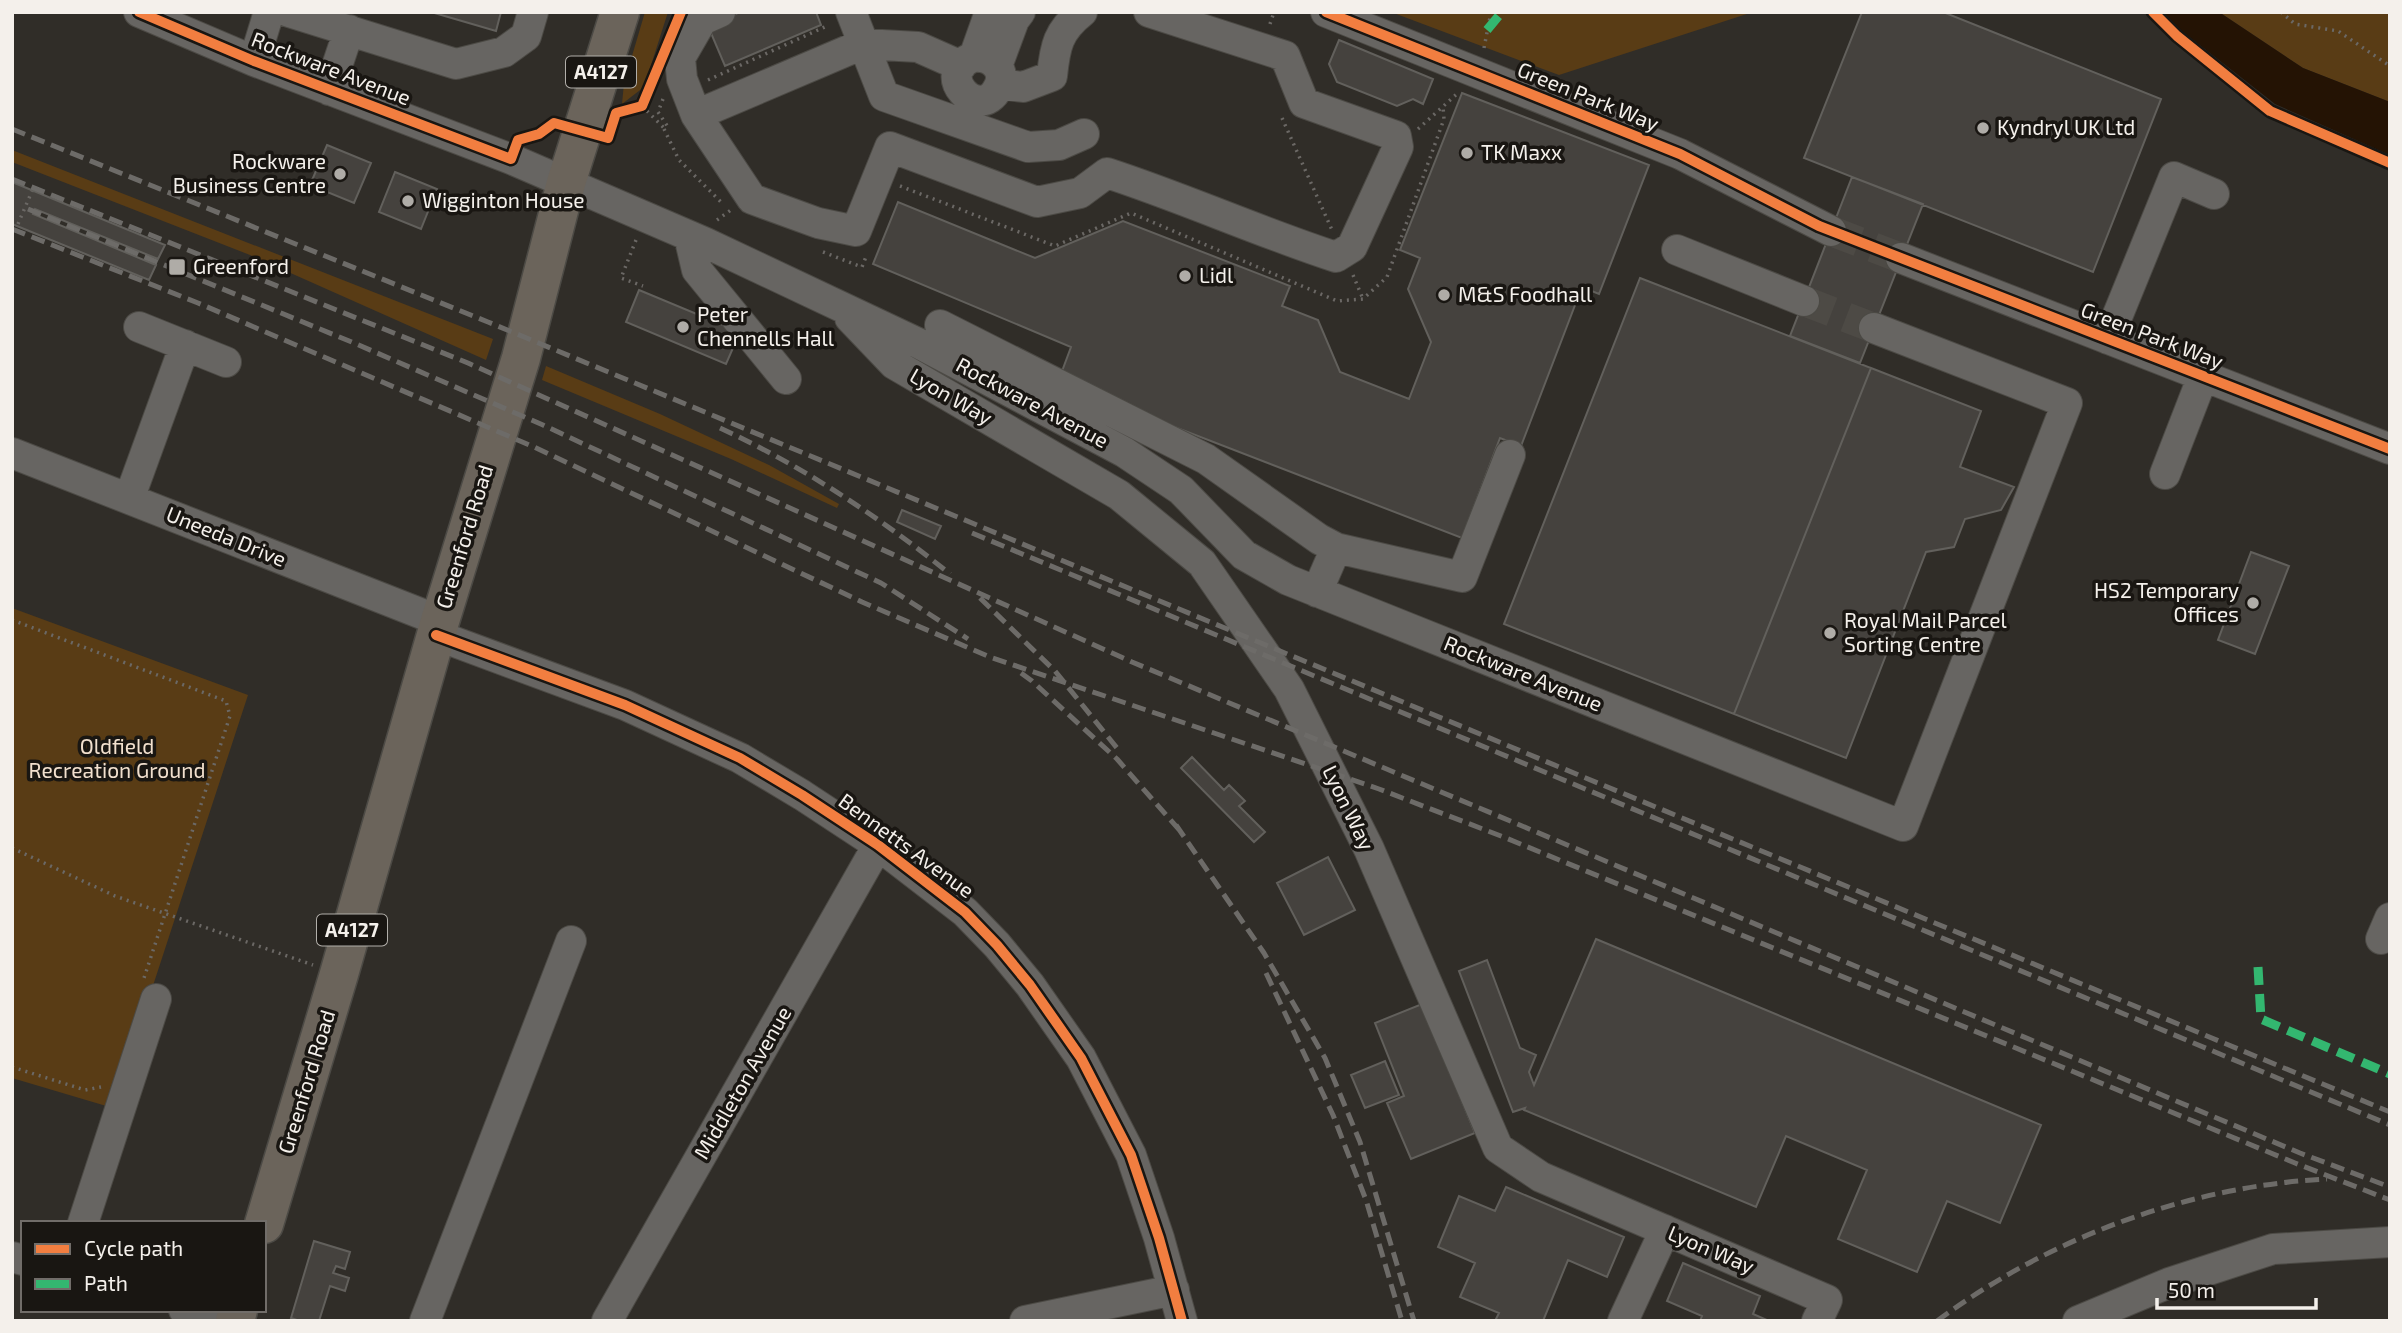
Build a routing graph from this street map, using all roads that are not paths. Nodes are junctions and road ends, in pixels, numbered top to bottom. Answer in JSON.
{"nodes":[{"id":1,"x":139,"y":12,"type":"edge"},
{"id":2,"x":269,"y":12,"type":"edge"},
{"id":3,"x":289,"y":12,"type":"edge"},
{"id":4,"x":533,"y":12,"type":"edge"},
{"id":5,"x":620,"y":12,"type":"edge"},
{"id":6,"x":720,"y":12,"type":"edge"},
{"id":7,"x":851,"y":12,"type":"edge"},
{"id":8,"x":990,"y":12,"type":"edge"},
{"id":9,"x":1020,"y":12,"type":"edge"},
{"id":10,"x":1082,"y":12,"type":"edge"},
{"id":11,"x":1149,"y":12,"type":"edge"},
{"id":12,"x":1326,"y":12,"type":"edge"},
{"id":13,"x":348,"y":30,"type":"junction"},
{"id":14,"x":863,"y":44,"type":"junction"},
{"id":15,"x":254,"y":61,"type":"junction"},
{"id":16,"x":983,"y":68,"type":"junction"},
{"id":17,"x":329,"y":90,"type":"junction"},
{"id":18,"x":884,"y":96,"type":"junction"},
{"id":19,"x":696,"y":115,"type":"junction"},
{"id":20,"x":1084,"y":134,"type":"dead end"},
{"id":21,"x":890,"y":147,"type":"junction"},
{"id":22,"x":566,"y":183,"type":"junction"},
{"id":23,"x":2214,"y":194,"type":"dead end"},
{"id":24,"x":701,"y":230,"type":"junction"},
{"id":25,"x":1831,"y":231,"type":"tunnel mouth"},
{"id":26,"x":1677,"y":250,"type":"dead end"},
{"id":27,"x":1901,"y":258,"type":"tunnel mouth"},
{"id":28,"x":1804,"y":301,"type":"tunnel mouth"},
{"id":29,"x":837,"y":305,"type":"junction"},
{"id":30,"x":940,"y":325,"type":"dead end"},
{"id":31,"x":139,"y":327,"type":"dead end"},
{"id":32,"x":1874,"y":328,"type":"tunnel mouth"},
{"id":33,"x":2108,"y":339,"type":"junction"},
{"id":34,"x":185,"y":345,"type":"junction"},
{"id":35,"x":226,"y":362,"type":"dead end"},
{"id":36,"x":2203,"y":376,"type":"junction"},
{"id":37,"x":786,"y":379,"type":"dead end"},
{"id":38,"x":2390,"y":449,"type":"edge"},
{"id":39,"x":12,"y":453,"type":"edge"},
{"id":40,"x":1510,"y":455,"type":"dead end"},
{"id":41,"x":2165,"y":474,"type":"dead end"},
{"id":42,"x":129,"y":499,"type":"junction"},
{"id":43,"x":1336,"y":548,"type":"junction"},
{"id":44,"x":1317,"y":592,"type":"junction"},
{"id":45,"x":438,"y":628,"type":"junction"},
{"id":46,"x":878,"y":845,"type":"junction"},
{"id":47,"x":571,"y":941,"type":"dead end"},
{"id":48,"x":149,"y":990,"type":"road end"},
{"id":49,"x":84,"y":1221,"type":"edge"},
{"id":50,"x":265,"y":1221,"type":"edge"},
{"id":51,"x":1665,"y":1230,"type":"junction"},
{"id":52,"x":2390,"y":1242,"type":"edge"},
{"id":53,"x":1174,"y":1290,"type":"junction"},
{"id":54,"x":1822,"y":1310,"type":"edge"},
{"id":55,"x":190,"y":1312,"type":"edge"},
{"id":56,"x":218,"y":1321,"type":"edge"},
{"id":57,"x":425,"y":1321,"type":"edge"},
{"id":58,"x":607,"y":1321,"type":"edge"},
{"id":59,"x":1025,"y":1321,"type":"edge"},
{"id":60,"x":1182,"y":1321,"type":"edge"},
{"id":61,"x":1623,"y":1321,"type":"edge"},
{"id":62,"x":2078,"y":1321,"type":"edge"}],
"edges":[{"from":1,"to":15,"type":"street","name":"Rockware Avenue"},
{"from":2,"to":15,"type":"street"},
{"from":3,"to":13,"type":"street"},
{"from":4,"to":13,"type":"street"},
{"from":5,"to":22,"type":"main road","name":"Greenford Road","number":"A4127"},
{"from":6,"to":19,"type":"street"},
{"from":7,"to":14,"type":"street"},
{"from":8,"to":16,"type":"street"},
{"from":9,"to":16,"type":"street"},
{"from":10,"to":16,"type":"street"},
{"from":11,"to":21,"type":"street"},
{"from":12,"to":25,"type":"street","name":"Green Park Way"},
{"from":13,"to":17,"type":"street"},
{"from":14,"to":16,"type":"street"},
{"from":14,"to":18,"type":"street"},
{"from":14,"to":19,"type":"street"},
{"from":15,"to":17,"type":"street","name":"Rockware Avenue"},
{"from":17,"to":22,"type":"street","name":"Rockware Avenue"},
{"from":18,"to":20,"type":"street"},
{"from":18,"to":21,"type":"street"},
{"from":19,"to":21,"type":"street"},
{"from":22,"to":24,"type":"street","name":"Rockware Avenue"},
{"from":22,"to":45,"type":"main road","name":"Greenford Road","number":"A4127"},
{"from":23,"to":33,"type":"street"},
{"from":24,"to":29,"type":"street","name":"Rockware Avenue"},
{"from":24,"to":37,"type":"street"},
{"from":26,"to":28,"type":"street"},
{"from":27,"to":33,"type":"street","name":"Green Park Way"},
{"from":29,"to":44,"type":"street","name":"Rockware Avenue"},
{"from":29,"to":51,"type":"street","name":"Lyon Way"},
{"from":30,"to":43,"type":"street"},
{"from":31,"to":34,"type":"street"},
{"from":32,"to":44,"type":"street","name":"Rockware Avenue"},
{"from":33,"to":36,"type":"street","name":"Green Park Way"},
{"from":34,"to":35,"type":"street"},
{"from":34,"to":42,"type":"street"},
{"from":36,"to":38,"type":"street","name":"Green Park Way"},
{"from":36,"to":41,"type":"street"},
{"from":39,"to":42,"type":"street","name":"Uneeda Drive"},
{"from":40,"to":43,"type":"street"},
{"from":42,"to":45,"type":"street","name":"Uneeda Drive"},
{"from":43,"to":44,"type":"street"},
{"from":45,"to":46,"type":"street","name":"Bennetts Avenue"},
{"from":45,"to":50,"type":"main road","name":"Greenford Road","number":"A4127"},
{"from":46,"to":53,"type":"street","name":"Bennetts Avenue"},
{"from":46,"to":58,"type":"street","name":"Middleton Avenue"},
{"from":47,"to":57,"type":"street"},
{"from":48,"to":49,"type":"street"},
{"from":51,"to":54,"type":"street","name":"Lyon Way"},
{"from":51,"to":61,"type":"street"},
{"from":52,"to":62,"type":"street"},
{"from":53,"to":59,"type":"street"},
{"from":53,"to":60,"type":"street","name":"Bennetts Avenue"},
{"from":55,"to":56,"type":"street"}]}
